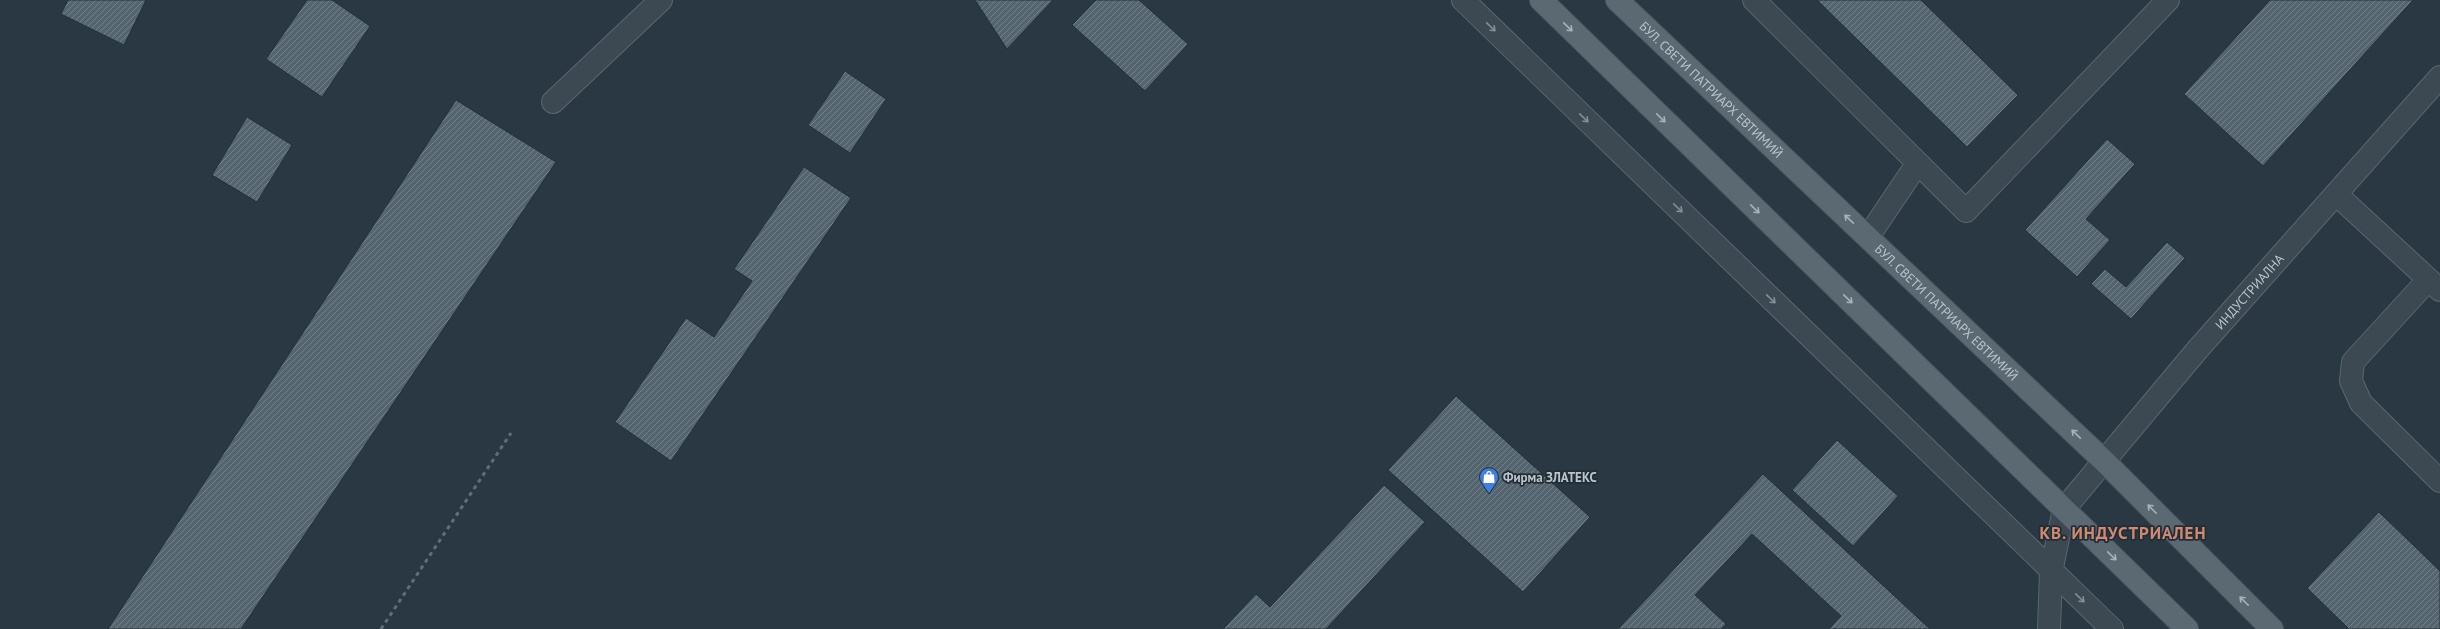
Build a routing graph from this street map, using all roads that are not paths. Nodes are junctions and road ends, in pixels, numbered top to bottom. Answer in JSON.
{"nodes":[{"id":1,"x":661,"y":0,"type":"edge"},
{"id":2,"x":1463,"y":0,"type":"edge"},
{"id":3,"x":1541,"y":0,"type":"edge"},
{"id":4,"x":1617,"y":0,"type":"edge"},
{"id":5,"x":1754,"y":0,"type":"edge"},
{"id":6,"x":2168,"y":0,"type":"edge"},
{"id":7,"x":2440,"y":77,"type":"edge"},
{"id":8,"x":554,"y":102,"type":"dead end"},
{"id":9,"x":1917,"y":164,"type":"junction"},
{"id":10,"x":2336,"y":194,"type":"junction"},
{"id":11,"x":1868,"y":237,"type":"junction"},
{"id":12,"x":2434,"y":285,"type":"edge"},
{"id":13,"x":2104,"y":461,"type":"junction"},
{"id":14,"x":2440,"y":480,"type":"edge"},
{"id":15,"x":2064,"y":509,"type":"junction"},
{"id":16,"x":2051,"y":572,"type":"junction"},
{"id":17,"x":2049,"y":629,"type":"edge"},
{"id":18,"x":2112,"y":629,"type":"edge"},
{"id":19,"x":2187,"y":629,"type":"edge"},
{"id":20,"x":2272,"y":629,"type":"edge"}],
"edges":[{"from":1,"to":8,"type":"street"},
{"from":2,"to":16,"type":"street","one_way":true},
{"from":3,"to":15,"type":"main road","one_way":true},
{"from":11,"to":4,"type":"main road","name":"БУЛ. СВЕТИ ПАТРИАРХ ЕВТИМИЙ","one_way":true},
{"from":5,"to":9,"type":"street"},
{"from":6,"to":9,"type":"street"},
{"from":7,"to":10,"type":"street","name":"ИНДУСТРИАЛНА"},
{"from":9,"to":11,"type":"street"},
{"from":10,"to":12,"type":"street"},
{"from":10,"to":13,"type":"street","name":"ИНДУСТРИАЛНА"},
{"from":13,"to":11,"type":"main road","name":"БУЛ. СВЕТИ ПАТРИАРХ ЕВТИМИЙ","one_way":true},
{"from":12,"to":14,"type":"street"},
{"from":13,"to":15,"type":"street","name":"ИНДУСТРИАЛНА"},
{"from":20,"to":13,"type":"main road","name":"БУЛ. СВЕТИ ПАТРИАРХ ЕВТИМИЙ","one_way":true},
{"from":15,"to":16,"type":"street"},
{"from":15,"to":19,"type":"main road","one_way":true},
{"from":16,"to":17,"type":"street"},
{"from":16,"to":18,"type":"street","one_way":true}]}
